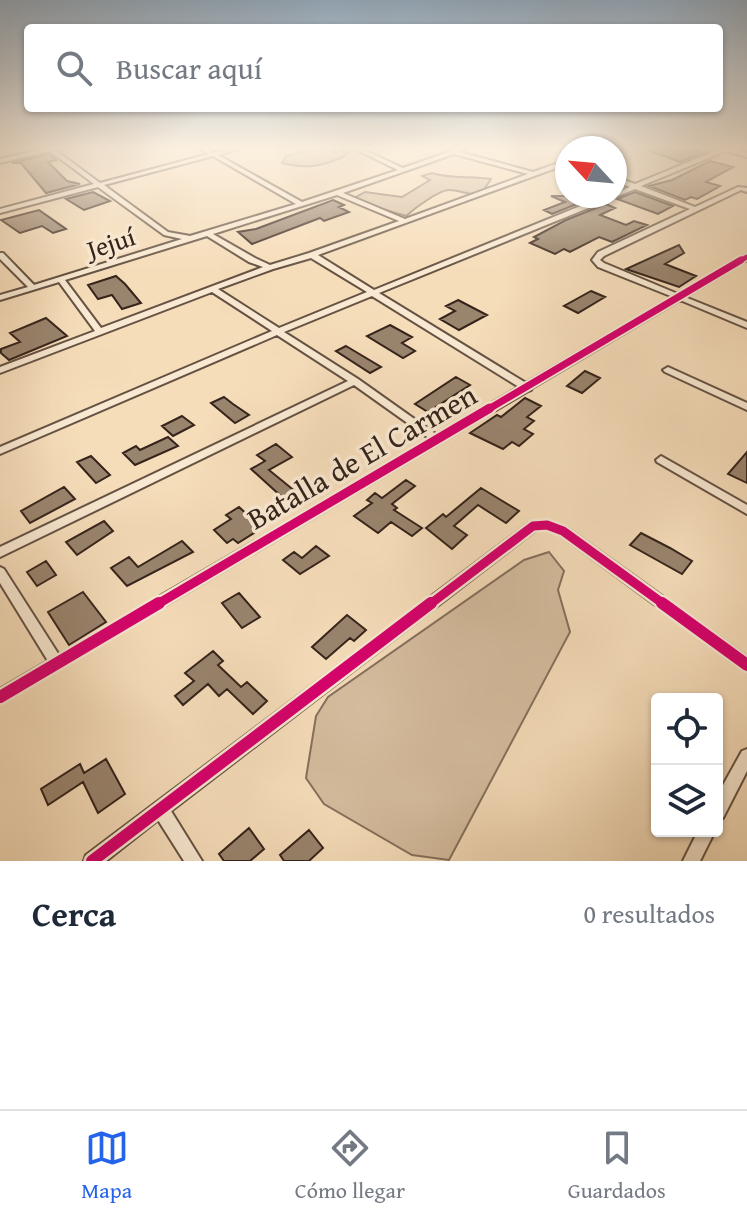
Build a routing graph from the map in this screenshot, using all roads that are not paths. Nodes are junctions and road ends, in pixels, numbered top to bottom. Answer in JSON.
{"nodes":[{"id":1,"x":81,"y":189,"type":"edge"},
{"id":2,"x":103,"y":189,"type":"edge"},
{"id":3,"x":275,"y":189,"type":"edge"},
{"id":4,"x":348,"y":189,"type":"edge"},
{"id":5,"x":489,"y":189,"type":"edge"},
{"id":6,"x":643,"y":189,"type":"edge"},
{"id":7,"x":740,"y":189,"type":"edge"},
{"id":8,"x":337,"y":193,"type":"junction"},
{"id":9,"x":299,"y":203,"type":"junction"},
{"id":10,"x":581,"y":208,"type":"edge"},
{"id":11,"x":695,"y":209,"type":"junction"},
{"id":12,"x":0,"y":211,"type":"edge"},
{"id":13,"x":405,"y":221,"type":"junction"},
{"id":14,"x":166,"y":234,"type":"junction"},
{"id":15,"x":209,"y":234,"type":"junction"},
{"id":16,"x":191,"y":239,"type":"junction"},
{"id":17,"x":171,"y":244,"type":"junction"},
{"id":18,"x":0,"y":255,"type":"edge"},
{"id":19,"x":312,"y":255,"type":"junction"},
{"id":20,"x":747,"y":257,"type":"edge"},
{"id":21,"x":270,"y":267,"type":"junction"},
{"id":22,"x":61,"y":280,"type":"junction"},
{"id":23,"x":33,"y":288,"type":"junction"},
{"id":24,"x":214,"y":290,"type":"junction"},
{"id":25,"x":374,"y":293,"type":"junction"},
{"id":26,"x":677,"y":297,"type":"junction"},
{"id":27,"x":0,"y":298,"type":"edge"},
{"id":28,"x":747,"y":325,"type":"edge"},
{"id":29,"x":99,"y":331,"type":"junction"},
{"id":30,"x":276,"y":332,"type":"junction"},
{"id":31,"x":0,"y":370,"type":"edge"},
{"id":32,"x":668,"y":370,"type":"dead end"},
{"id":33,"x":355,"y":381,"type":"junction"},
{"id":34,"x":528,"y":388,"type":"junction"},
{"id":35,"x":747,"y":407,"type":"edge"},
{"id":36,"x":438,"y":440,"type":"junction"},
{"id":37,"x":0,"y":451,"type":"edge"},
{"id":38,"x":661,"y":460,"type":"dead end"},
{"id":39,"x":747,"y":510,"type":"edge"},
{"id":40,"x":0,"y":552,"type":"edge"},
{"id":41,"x":0,"y":572,"type":"edge"},
{"id":42,"x":57,"y":664,"type":"junction"},
{"id":43,"x":747,"y":665,"type":"edge"},
{"id":44,"x":0,"y":697,"type":"edge"},
{"id":45,"x":747,"y":756,"type":"edge"},
{"id":46,"x":723,"y":801,"type":"edge"},
{"id":47,"x":161,"y":810,"type":"junction"},
{"id":48,"x":704,"y":837,"type":"edge"},
{"id":49,"x":92,"y":861,"type":"edge"},
{"id":50,"x":194,"y":861,"type":"edge"},
{"id":51,"x":691,"y":861,"type":"edge"}],
"edges":[{"from":1,"to":12,"type":"street"},
{"from":2,"to":14,"type":"street"},
{"from":3,"to":9,"type":"street"},
{"from":4,"to":8,"type":"street","name":"Jejuí"},
{"from":5,"to":13,"type":"street"},
{"from":6,"to":11,"type":"street"},
{"from":7,"to":11,"type":"street"},
{"from":8,"to":9,"type":"street","name":"Jejuí"},
{"from":8,"to":13,"type":"street"},
{"from":9,"to":15,"type":"street","name":"Jejuí"},
{"from":10,"to":25,"type":"street"},
{"from":11,"to":26,"type":"street"},
{"from":13,"to":19,"type":"street"},
{"from":14,"to":16,"type":"street"},
{"from":14,"to":17,"type":"street"},
{"from":15,"to":16,"type":"street","name":"Jejuí"},
{"from":15,"to":21,"type":"street"},
{"from":16,"to":17,"type":"street","name":"Jejuí"},
{"from":17,"to":22,"type":"street","name":"Jejuí"},
{"from":18,"to":23,"type":"street"},
{"from":19,"to":21,"type":"street"},
{"from":19,"to":25,"type":"street"},
{"from":20,"to":26,"type":"street","name":"Batalla de El Carmen"},
{"from":21,"to":24,"type":"street"},
{"from":22,"to":23,"type":"street","name":"Jejuí"},
{"from":22,"to":29,"type":"street"},
{"from":23,"to":27,"type":"street","name":"Jejuí"},
{"from":24,"to":29,"type":"street"},
{"from":24,"to":30,"type":"street"},
{"from":25,"to":30,"type":"street"},
{"from":25,"to":34,"type":"street"},
{"from":26,"to":28,"type":"street"},
{"from":26,"to":34,"type":"street","name":"Batalla de El Carmen"},
{"from":29,"to":31,"type":"street"},
{"from":30,"to":33,"type":"street"},
{"from":30,"to":37,"type":"street"},
{"from":32,"to":35,"type":"street"},
{"from":33,"to":36,"type":"street"},
{"from":33,"to":40,"type":"street"},
{"from":34,"to":36,"type":"street","name":"Batalla de El Carmen"},
{"from":36,"to":42,"type":"street","name":"Batalla de El Carmen"},
{"from":38,"to":39,"type":"street"},
{"from":41,"to":42,"type":"street"},
{"from":42,"to":44,"type":"street","name":"Batalla de El Carmen"},
{"from":43,"to":47,"type":"street"},
{"from":45,"to":46,"type":"street"},
{"from":47,"to":49,"type":"street"},
{"from":47,"to":50,"type":"street"},
{"from":48,"to":51,"type":"street"}]}
